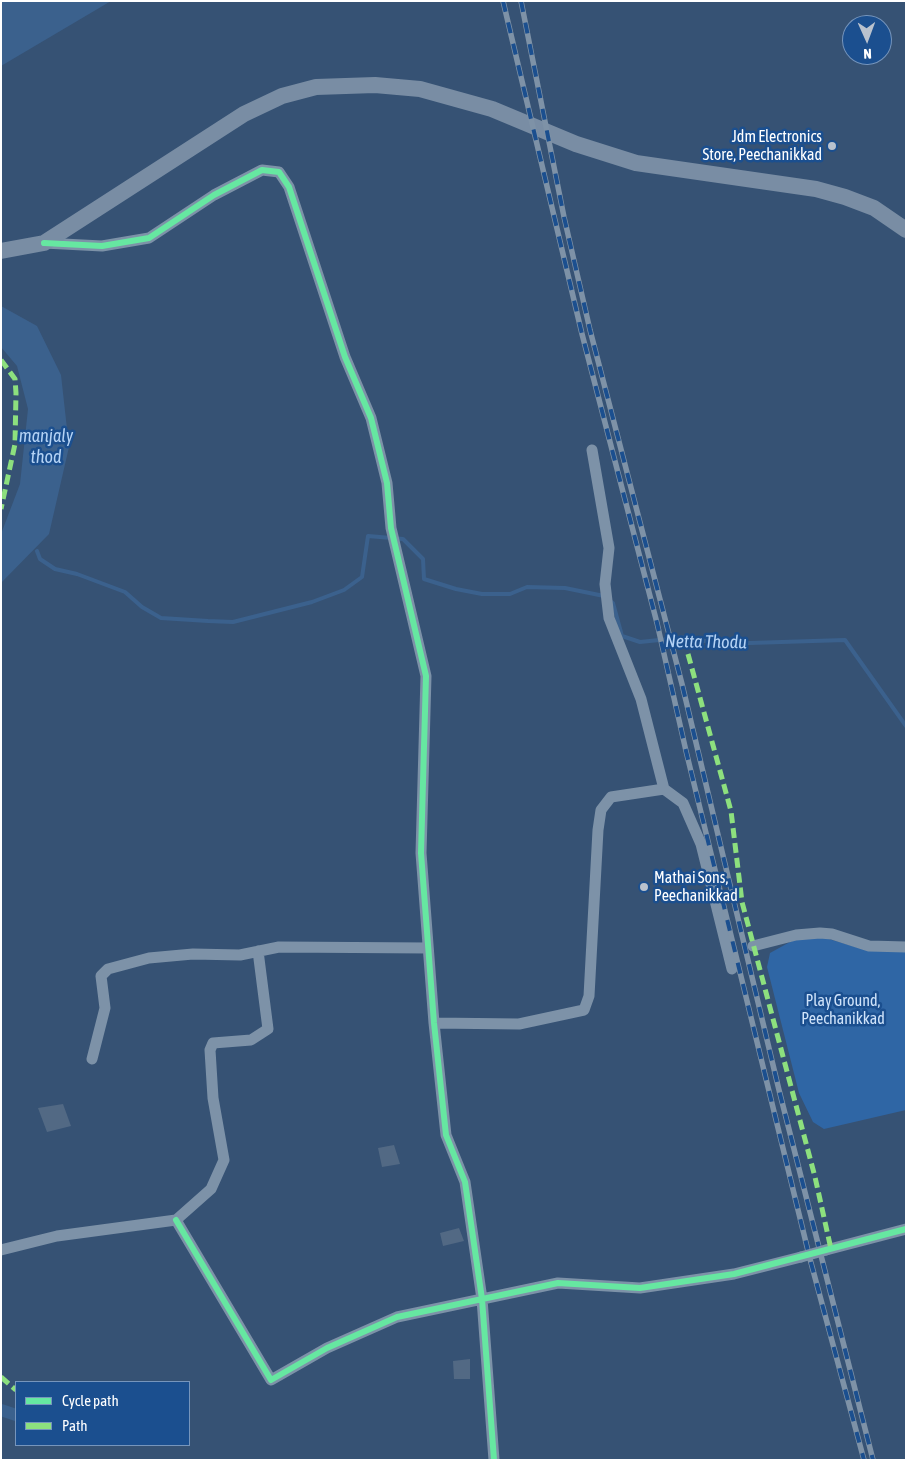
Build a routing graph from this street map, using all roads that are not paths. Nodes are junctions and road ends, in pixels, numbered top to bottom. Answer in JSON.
{"nodes":[{"id":1,"x":906,"y":230,"type":"edge"},
{"id":2,"x":44,"y":243,"type":"junction"},
{"id":3,"x":1,"y":251,"type":"edge"},
{"id":4,"x":592,"y":450,"type":"dead end"},
{"id":5,"x":664,"y":789,"type":"junction"},
{"id":6,"x":753,"y":946,"type":"dead end"},
{"id":7,"x":906,"y":947,"type":"edge"},
{"id":8,"x":428,"y":948,"type":"junction"},
{"id":9,"x":258,"y":951,"type":"junction"},
{"id":10,"x":732,"y":970,"type":"dead end"},
{"id":11,"x":434,"y":1023,"type":"junction"},
{"id":12,"x":92,"y":1059,"type":"dead end"},
{"id":13,"x":176,"y":1220,"type":"junction"},
{"id":14,"x":906,"y":1229,"type":"edge"},
{"id":15,"x":1,"y":1250,"type":"edge"},
{"id":16,"x":482,"y":1299,"type":"junction"},
{"id":17,"x":494,"y":1460,"type":"edge"}],
"edges":[{"from":1,"to":2,"type":"main road"},
{"from":2,"to":3,"type":"main road"},
{"from":2,"to":8,"type":"street"},
{"from":4,"to":5,"type":"street"},
{"from":5,"to":10,"type":"street"},
{"from":5,"to":11,"type":"street"},
{"from":6,"to":7,"type":"street"},
{"from":8,"to":9,"type":"street"},
{"from":8,"to":11,"type":"street"},
{"from":9,"to":12,"type":"street"},
{"from":9,"to":13,"type":"street"},
{"from":11,"to":16,"type":"street"},
{"from":13,"to":15,"type":"street"},
{"from":13,"to":16,"type":"street"},
{"from":14,"to":16,"type":"street","bridge":true},
{"from":16,"to":17,"type":"street"}]}
